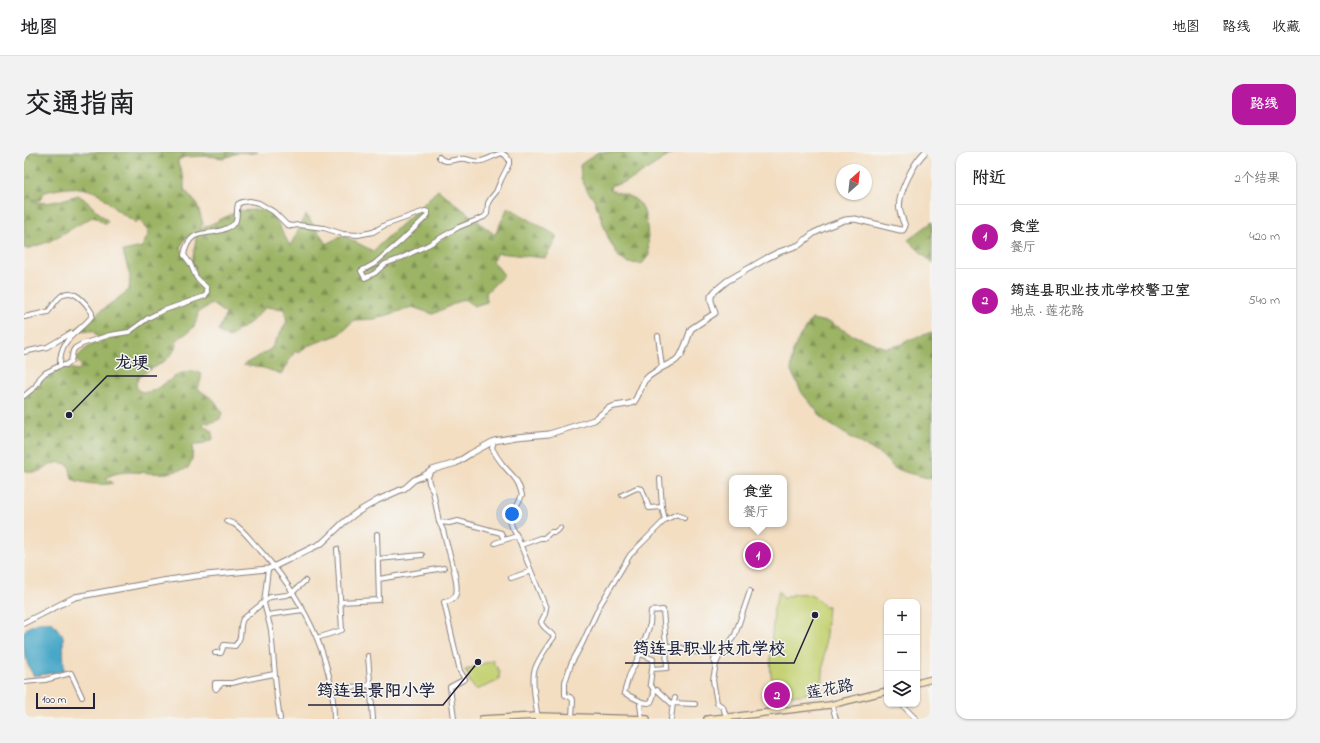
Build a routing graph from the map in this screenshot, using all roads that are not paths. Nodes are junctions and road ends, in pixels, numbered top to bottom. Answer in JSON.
{"nodes":[{"id":1,"x":925,"y":152,"type":"edge"},
{"id":2,"x":439,"y":157,"type":"dead end"},
{"id":3,"x":24,"y":316,"type":"edge"},
{"id":4,"x":78,"y":329,"type":"junction"},
{"id":5,"x":658,"y":336,"type":"dead end"},
{"id":6,"x":24,"y":352,"type":"edge"},
{"id":7,"x":61,"y":365,"type":"junction"},
{"id":8,"x":662,"y":367,"type":"junction"},
{"id":9,"x":24,"y":396,"type":"edge"},
{"id":10,"x":494,"y":441,"type":"junction"},
{"id":11,"x":432,"y":470,"type":"junction"},
{"id":12,"x":660,"y":479,"type":"dead end"},
{"id":13,"x":622,"y":495,"type":"dead end"},
{"id":14,"x":662,"y":507,"type":"junction"},
{"id":15,"x":684,"y":518,"type":"dead end"},
{"id":16,"x":665,"y":520,"type":"junction"},
{"id":17,"x":226,"y":521,"type":"dead end"},
{"id":18,"x":439,"y":522,"type":"junction"},
{"id":19,"x":560,"y":528,"type":"dead end"},
{"id":20,"x":377,"y":534,"type":"dead end"},
{"id":21,"x":517,"y":536,"type":"junction"},
{"id":22,"x":504,"y":540,"type":"junction"},
{"id":23,"x":495,"y":542,"type":"dead end"},
{"id":24,"x":520,"y":545,"type":"junction"},
{"id":25,"x":337,"y":549,"type":"dead end"},
{"id":26,"x":422,"y":555,"type":"dead end"},
{"id":27,"x":378,"y":559,"type":"junction"},
{"id":28,"x":275,"y":566,"type":"junction"},
{"id":29,"x":444,"y":568,"type":"dead end"},
{"id":30,"x":268,"y":569,"type":"junction"},
{"id":31,"x":531,"y":571,"type":"junction"},
{"id":32,"x":511,"y":578,"type":"dead end"},
{"id":33,"x":379,"y":579,"type":"junction"},
{"id":34,"x":305,"y":581,"type":"dead end"},
{"id":35,"x":750,"y":591,"type":"dead end"},
{"id":36,"x":292,"y":593,"type":"junction"},
{"id":37,"x":264,"y":601,"type":"junction"},
{"id":38,"x":340,"y":602,"type":"junction"},
{"id":39,"x":303,"y":610,"type":"junction"},
{"id":40,"x":267,"y":615,"type":"junction"},
{"id":41,"x":24,"y":623,"type":"edge"},
{"id":42,"x":317,"y":638,"type":"junction"},
{"id":43,"x":666,"y":646,"type":"junction"},
{"id":44,"x":215,"y":654,"type":"dead end"},
{"id":45,"x":640,"y":654,"type":"junction"},
{"id":46,"x":368,"y":656,"type":"dead end"},
{"id":47,"x":716,"y":664,"type":"junction"},
{"id":48,"x":652,"y":669,"type":"junction"},
{"id":49,"x":274,"y":674,"type":"junction"},
{"id":50,"x":932,"y":679,"type":"edge"},
{"id":51,"x":24,"y":682,"type":"edge"},
{"id":52,"x":920,"y":682,"type":"edge"},
{"id":53,"x":222,"y":683,"type":"dead end"},
{"id":54,"x":370,"y":685,"type":"junction"},
{"id":55,"x":352,"y":687,"type":"dead end"},
{"id":56,"x":657,"y":690,"type":"dead end"},
{"id":57,"x":884,"y":692,"type":"edge"},
{"id":58,"x":82,"y":697,"type":"dead end"},
{"id":59,"x":675,"y":698,"type":"dead end"},
{"id":60,"x":642,"y":702,"type":"junction"},
{"id":61,"x":672,"y":704,"type":"junction"},
{"id":62,"x":694,"y":704,"type":"dead end"},
{"id":63,"x":832,"y":705,"type":"junction"},
{"id":64,"x":904,"y":707,"type":"edge"},
{"id":65,"x":572,"y":717,"type":"junction"},
{"id":66,"x":537,"y":718,"type":"edge"},
{"id":67,"x":727,"y":718,"type":"edge"},
{"id":68,"x":280,"y":719,"type":"edge"},
{"id":69,"x":334,"y":719,"type":"edge"},
{"id":70,"x":373,"y":719,"type":"edge"},
{"id":71,"x":454,"y":719,"type":"edge"},
{"id":72,"x":482,"y":719,"type":"edge"},
{"id":73,"x":642,"y":719,"type":"edge"},
{"id":74,"x":647,"y":719,"type":"edge"},
{"id":75,"x":671,"y":719,"type":"edge"},
{"id":76,"x":707,"y":719,"type":"edge"},
{"id":77,"x":836,"y":719,"type":"edge"},
{"id":78,"x":916,"y":719,"type":"edge"}],
"edges":[{"from":1,"to":8,"type":"street"},
{"from":2,"to":7,"type":"street"},
{"from":3,"to":4,"type":"street"},
{"from":4,"to":6,"type":"street"},
{"from":4,"to":7,"type":"street"},
{"from":5,"to":8,"type":"street"},
{"from":7,"to":9,"type":"street"},
{"from":8,"to":10,"type":"street"},
{"from":10,"to":11,"type":"street"},
{"from":10,"to":21,"type":"street"},
{"from":11,"to":18,"type":"street"},
{"from":11,"to":28,"type":"street"},
{"from":12,"to":14,"type":"street"},
{"from":13,"to":14,"type":"street"},
{"from":14,"to":16,"type":"street"},
{"from":15,"to":16,"type":"street"},
{"from":16,"to":65,"type":"street"},
{"from":17,"to":28,"type":"street"},
{"from":18,"to":22,"type":"street"},
{"from":18,"to":71,"type":"street"},
{"from":19,"to":24,"type":"street"},
{"from":20,"to":27,"type":"street"},
{"from":21,"to":22,"type":"street"},
{"from":21,"to":24,"type":"street"},
{"from":22,"to":23,"type":"street"},
{"from":24,"to":31,"type":"street"},
{"from":25,"to":38,"type":"street"},
{"from":26,"to":27,"type":"street"},
{"from":27,"to":33,"type":"street"},
{"from":28,"to":30,"type":"street"},
{"from":28,"to":36,"type":"street"},
{"from":29,"to":33,"type":"street"},
{"from":30,"to":37,"type":"street"},
{"from":30,"to":41,"type":"street"},
{"from":31,"to":32,"type":"street"},
{"from":31,"to":66,"type":"street"},
{"from":33,"to":38,"type":"street"},
{"from":34,"to":36,"type":"street"},
{"from":35,"to":47,"type":"street"},
{"from":36,"to":37,"type":"street"},
{"from":36,"to":39,"type":"street"},
{"from":37,"to":40,"type":"street"},
{"from":37,"to":44,"type":"street"},
{"from":38,"to":42,"type":"street"},
{"from":39,"to":40,"type":"street"},
{"from":39,"to":42,"type":"street"},
{"from":40,"to":49,"type":"street"},
{"from":42,"to":69,"type":"street"},
{"from":43,"to":45,"type":"street"},
{"from":43,"to":47,"type":"street"},
{"from":43,"to":48,"type":"street"},
{"from":45,"to":48,"type":"street"},
{"from":45,"to":60,"type":"street"},
{"from":46,"to":54,"type":"street"},
{"from":47,"to":67,"type":"street"},
{"from":48,"to":60,"type":"street"},
{"from":49,"to":53,"type":"street"},
{"from":49,"to":68,"type":"street"},
{"from":50,"to":52,"type":"main road"},
{"from":51,"to":58,"type":"street"},
{"from":54,"to":55,"type":"street"},
{"from":54,"to":70,"type":"street"},
{"from":56,"to":61,"type":"street"},
{"from":57,"to":63,"type":"main road","name":"莲花路"},
{"from":59,"to":61,"type":"street"},
{"from":60,"to":73,"type":"street"},
{"from":61,"to":62,"type":"street"},
{"from":61,"to":75,"type":"street"},
{"from":63,"to":67,"type":"main road","name":"莲花路"},
{"from":63,"to":77,"type":"street"},
{"from":64,"to":78,"type":"street"},
{"from":65,"to":66,"type":"main road"},
{"from":65,"to":73,"type":"main road"},
{"from":66,"to":72,"type":"main road"},
{"from":67,"to":76,"type":"main road","name":"莲花路"},
{"from":73,"to":74,"type":"main road"}]}
